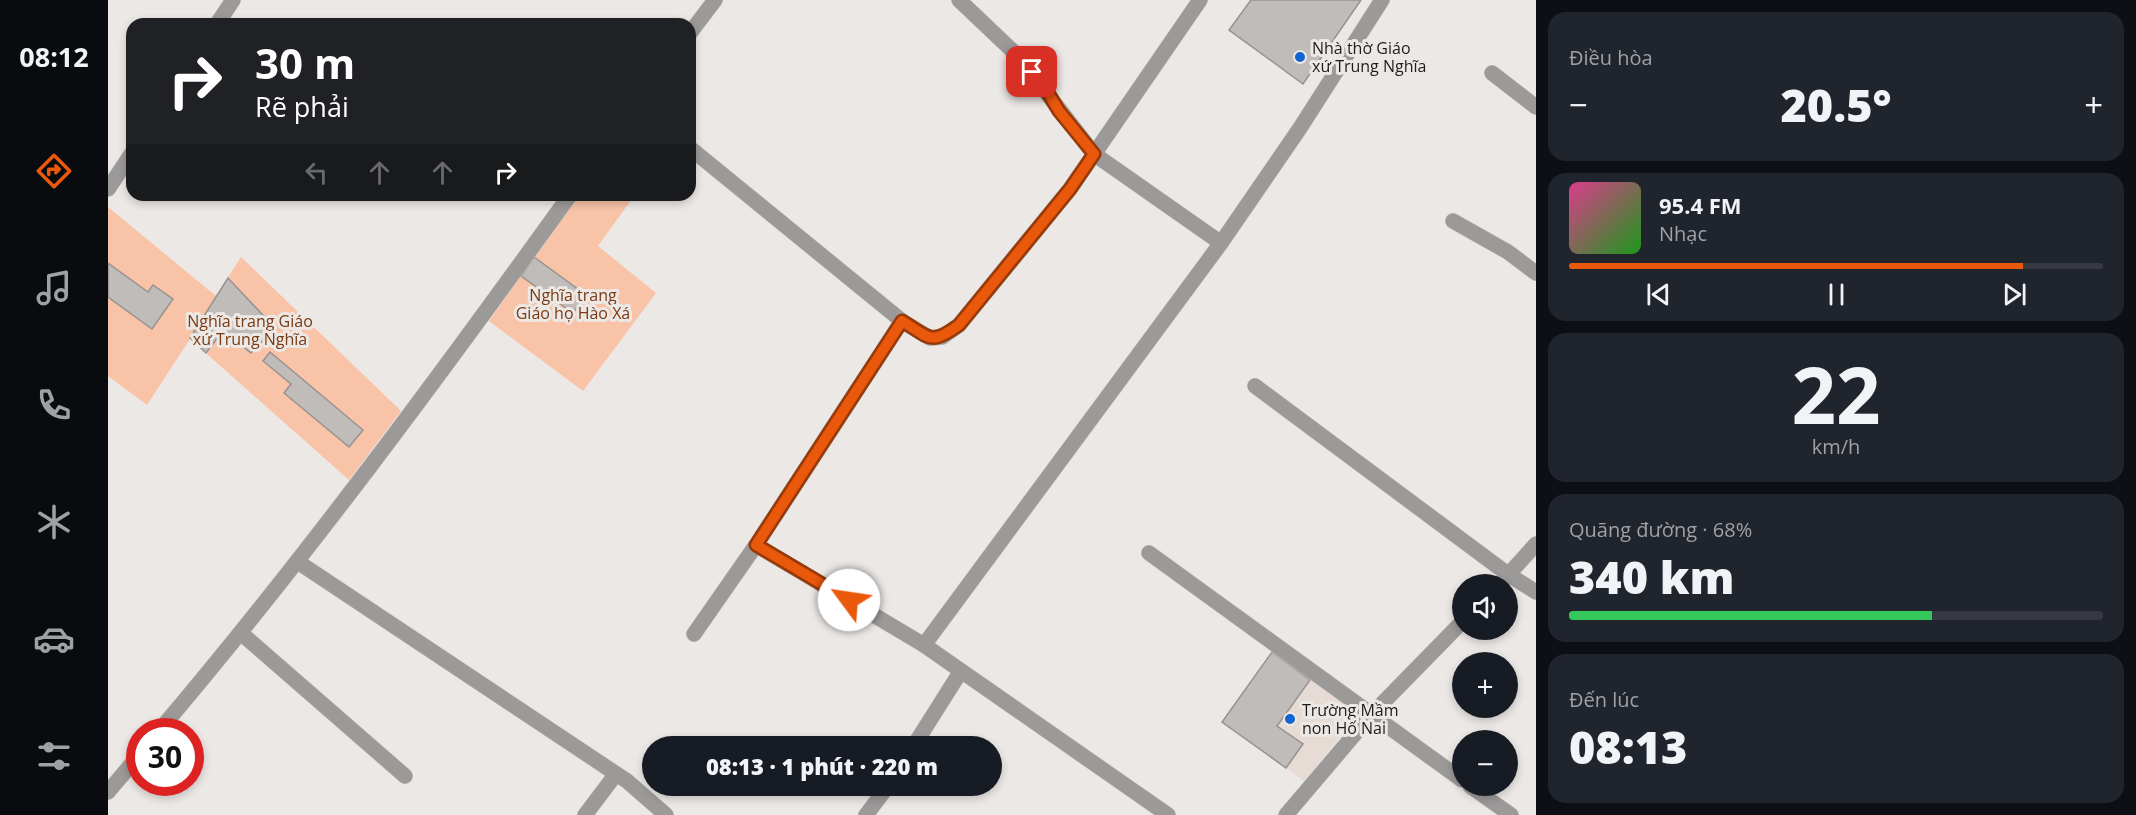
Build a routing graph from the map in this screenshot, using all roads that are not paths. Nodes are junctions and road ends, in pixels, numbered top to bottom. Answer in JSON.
{"nodes":[{"id":1,"x":233,"y":0,"type":"edge"},
{"id":2,"x":715,"y":0,"type":"edge"},
{"id":3,"x":958,"y":0,"type":"edge"},
{"id":4,"x":1200,"y":0,"type":"edge"},
{"id":5,"x":1382,"y":0,"type":"edge"},
{"id":6,"x":221,"y":18,"type":"edge"},
{"id":7,"x":696,"y":25,"type":"edge"},
{"id":8,"x":1492,"y":73,"type":"dead end"},
{"id":9,"x":1536,"y":107,"type":"edge"},
{"id":10,"x":696,"y":153,"type":"edge"},
{"id":11,"x":1094,"y":154,"type":"junction"},
{"id":12,"x":126,"y":162,"type":"edge"},
{"id":13,"x":108,"y":189,"type":"edge"},
{"id":14,"x":566,"y":201,"type":"edge"},
{"id":15,"x":1453,"y":221,"type":"dead end"},
{"id":16,"x":1221,"y":243,"type":"junction"},
{"id":17,"x":1536,"y":273,"type":"edge"},
{"id":18,"x":902,"y":321,"type":"junction"},
{"id":19,"x":1255,"y":386,"type":"dead end"},
{"id":20,"x":1536,"y":544,"type":"edge"},
{"id":21,"x":756,"y":545,"type":"junction"},
{"id":22,"x":1149,"y":553,"type":"dead end"},
{"id":23,"x":298,"y":562,"type":"junction"},
{"id":24,"x":1496,"y":574,"type":"edge"},
{"id":25,"x":1509,"y":574,"type":"edge"},
{"id":26,"x":1518,"y":585,"type":"edge"},
{"id":27,"x":1536,"y":592,"type":"edge"},
{"id":28,"x":1452,"y":632,"type":"edge"},
{"id":29,"x":242,"y":634,"type":"junction"},
{"id":30,"x":694,"y":634,"type":"dead end"},
{"id":31,"x":924,"y":645,"type":"junction"},
{"id":32,"x":961,"y":671,"type":"junction"},
{"id":33,"x":1371,"y":715,"type":"junction"},
{"id":34,"x":170,"y":718,"type":"edge"},
{"id":35,"x":920,"y":736,"type":"edge"},
{"id":36,"x":126,"y":771,"type":"edge"},
{"id":37,"x":1452,"y":773,"type":"edge"},
{"id":38,"x":616,"y":774,"type":"junction"},
{"id":39,"x":405,"y":776,"type":"dead end"},
{"id":40,"x":108,"y":792,"type":"edge"},
{"id":41,"x":880,"y":796,"type":"edge"},
{"id":42,"x":1484,"y":796,"type":"edge"},
{"id":43,"x":585,"y":815,"type":"edge"},
{"id":44,"x":666,"y":815,"type":"edge"},
{"id":45,"x":866,"y":815,"type":"edge"},
{"id":46,"x":1168,"y":815,"type":"edge"},
{"id":47,"x":1286,"y":815,"type":"edge"},
{"id":48,"x":1511,"y":815,"type":"edge"}],
"edges":[{"from":1,"to":6,"type":"street"},
{"from":2,"to":7,"type":"street"},
{"from":3,"to":11,"type":"street"},
{"from":4,"to":11,"type":"street"},
{"from":5,"to":16,"type":"street"},
{"from":8,"to":9,"type":"street"},
{"from":10,"to":18,"type":"street"},
{"from":11,"to":16,"type":"street"},
{"from":11,"to":18,"type":"street"},
{"from":12,"to":13,"type":"street"},
{"from":14,"to":23,"type":"street"},
{"from":15,"to":17,"type":"street"},
{"from":16,"to":31,"type":"street"},
{"from":18,"to":21,"type":"street"},
{"from":19,"to":24,"type":"street"},
{"from":20,"to":25,"type":"street"},
{"from":21,"to":30,"type":"street"},
{"from":21,"to":31,"type":"street"},
{"from":22,"to":33,"type":"street"},
{"from":23,"to":29,"type":"street"},
{"from":23,"to":38,"type":"street"},
{"from":26,"to":27,"type":"street"},
{"from":28,"to":33,"type":"street"},
{"from":29,"to":34,"type":"street"},
{"from":29,"to":39,"type":"street"},
{"from":31,"to":32,"type":"street"},
{"from":32,"to":35,"type":"street"},
{"from":32,"to":46,"type":"street"},
{"from":33,"to":37,"type":"street"},
{"from":33,"to":47,"type":"street"},
{"from":36,"to":40,"type":"street"},
{"from":38,"to":43,"type":"street"},
{"from":38,"to":44,"type":"street"},
{"from":41,"to":45,"type":"street"},
{"from":42,"to":48,"type":"street"}]}
